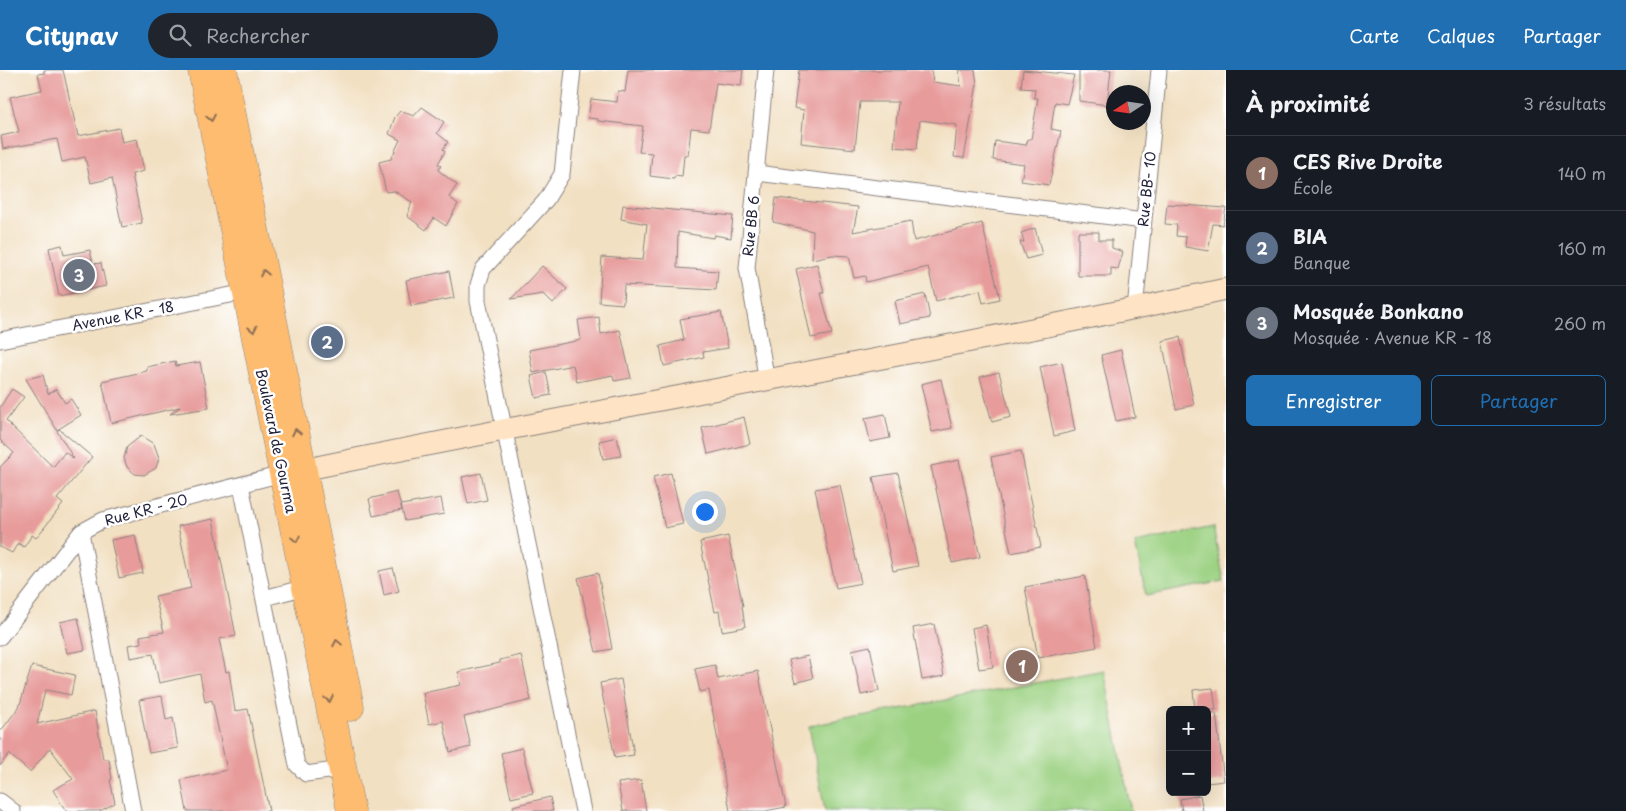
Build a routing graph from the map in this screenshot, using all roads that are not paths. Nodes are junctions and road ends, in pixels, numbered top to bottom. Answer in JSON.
{"nodes":[{"id":1,"x":202,"y":70,"type":"edge"},
{"id":2,"x":223,"y":70,"type":"edge"},
{"id":3,"x":573,"y":70,"type":"edge"},
{"id":4,"x":766,"y":70,"type":"edge"},
{"id":5,"x":1159,"y":70,"type":"edge"},
{"id":6,"x":756,"y":173,"type":"junction"},
{"id":7,"x":1144,"y":221,"type":"junction"},
{"id":8,"x":1226,"y":289,"type":"edge"},
{"id":9,"x":246,"y":292,"type":"junction"},
{"id":10,"x":1135,"y":308,"type":"junction"},
{"id":11,"x":0,"y":338,"type":"edge"},
{"id":12,"x":767,"y":381,"type":"junction"},
{"id":13,"x":505,"y":428,"type":"junction"},
{"id":14,"x":293,"y":472,"type":"junction"},
{"id":15,"x":241,"y":485,"type":"junction"},
{"id":16,"x":81,"y":532,"type":"junction"},
{"id":17,"x":306,"y":587,"type":"junction"},
{"id":18,"x":264,"y":598,"type":"junction"},
{"id":19,"x":0,"y":637,"type":"edge"},
{"id":20,"x":343,"y":769,"type":"junction"},
{"id":21,"x":0,"y":801,"type":"edge"},
{"id":22,"x":13,"y":811,"type":"edge"},
{"id":23,"x":132,"y":811,"type":"edge"},
{"id":24,"x":351,"y":811,"type":"edge"},
{"id":25,"x":370,"y":811,"type":"edge"},
{"id":26,"x":583,"y":811,"type":"edge"}],
"edges":[{"from":1,"to":9,"type":"highway","name":"Boulevard de Gourma","one_way":true},
{"from":14,"to":2,"type":"highway","name":"Boulevard de Gourma","one_way":true},
{"from":3,"to":13,"type":"street"},
{"from":4,"to":6,"type":"street","name":"Rue BB 6"},
{"from":5,"to":7,"type":"street","name":"Rue BB- 10"},
{"from":6,"to":7,"type":"street"},
{"from":6,"to":12,"type":"street","name":"Rue BB 6"},
{"from":7,"to":10,"type":"street","name":"Rue BB- 10"},
{"from":8,"to":10,"type":"street"},
{"from":9,"to":11,"type":"street","name":"Avenue KR - 18"},
{"from":9,"to":14,"type":"highway","name":"Boulevard de Gourma","one_way":true},
{"from":10,"to":12,"type":"street"},
{"from":12,"to":13,"type":"street"},
{"from":13,"to":14,"type":"street"},
{"from":13,"to":26,"type":"street"},
{"from":14,"to":15,"type":"street","name":"Rue KR - 20"},
{"from":14,"to":17,"type":"highway","name":"Boulevard de Gourma","one_way":true},
{"from":25,"to":14,"type":"highway","name":"Boulevard de Gourma","one_way":true},
{"from":15,"to":16,"type":"street","name":"Rue KR - 20"},
{"from":15,"to":18,"type":"street"},
{"from":16,"to":19,"type":"street","name":"Rue KR - 20"},
{"from":16,"to":23,"type":"street"},
{"from":17,"to":18,"type":"street"},
{"from":17,"to":20,"type":"highway","name":"Boulevard de Gourma","one_way":true},
{"from":18,"to":20,"type":"street"},
{"from":20,"to":24,"type":"highway","name":"Boulevard de Gourma"},
{"from":21,"to":22,"type":"street"}]}
